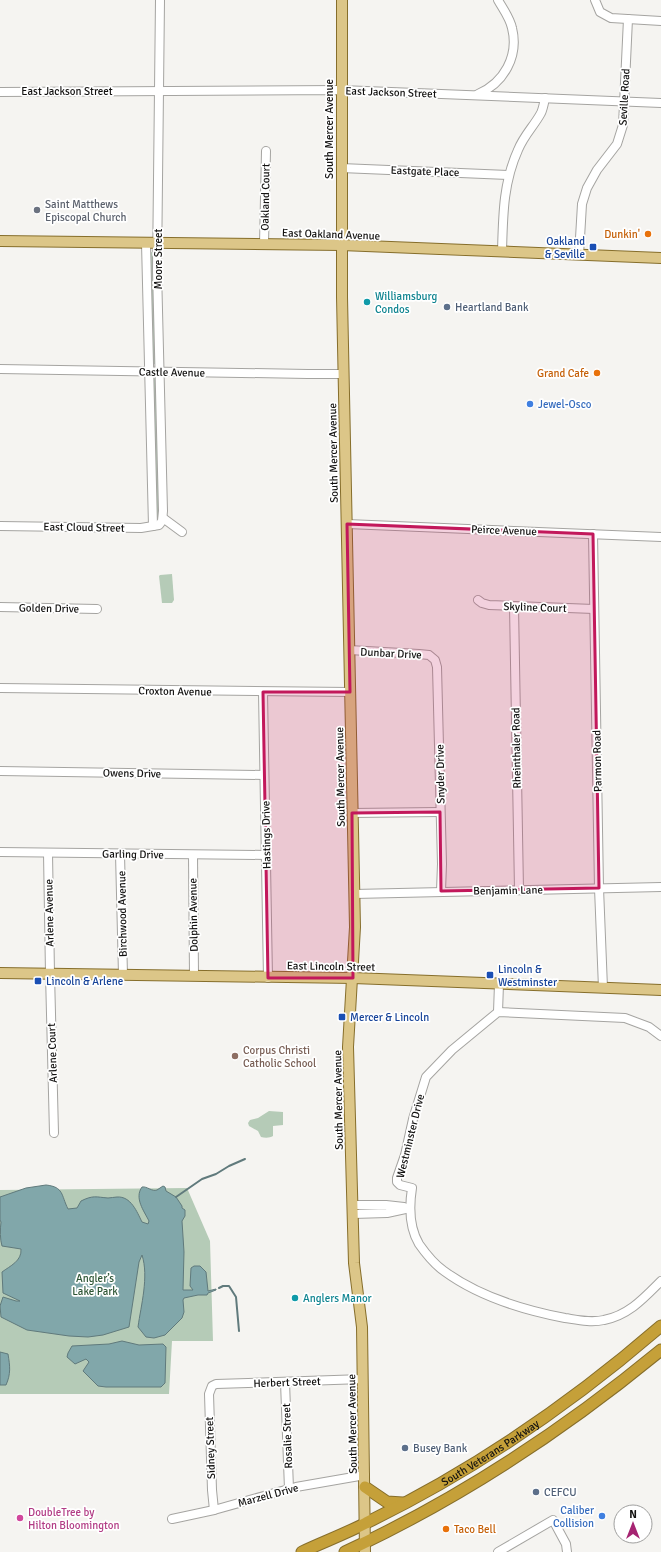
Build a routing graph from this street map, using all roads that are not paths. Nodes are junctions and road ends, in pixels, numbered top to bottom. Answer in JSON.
{"nodes":[{"id":1,"x":160,"y":0,"type":"edge"},
{"id":2,"x":342,"y":0,"type":"edge"},
{"id":3,"x":498,"y":0,"type":"edge"},
{"id":4,"x":595,"y":0,"type":"edge"},
{"id":5,"x":628,"y":19,"type":"junction"},
{"id":6,"x":661,"y":21,"type":"edge"},
{"id":7,"x":342,"y":90,"type":"junction"},
{"id":8,"x":0,"y":92,"type":"edge"},
{"id":9,"x":159,"y":92,"type":"junction"},
{"id":10,"x":475,"y":95,"type":"junction"},
{"id":11,"x":545,"y":98,"type":"junction"},
{"id":12,"x":624,"y":102,"type":"junction"},
{"id":13,"x":661,"y":103,"type":"edge"},
{"id":14,"x":266,"y":150,"type":"dead end"},
{"id":15,"x":341,"y":168,"type":"junction"},
{"id":16,"x":508,"y":175,"type":"junction"},
{"id":17,"x":0,"y":241,"type":"edge"},
{"id":18,"x":146,"y":243,"type":"junction"},
{"id":19,"x":158,"y":243,"type":"junction"},
{"id":20,"x":264,"y":244,"type":"junction"},
{"id":21,"x":341,"y":245,"type":"junction"},
{"id":22,"x":502,"y":252,"type":"junction"},
{"id":23,"x":579,"y":255,"type":"junction"},
{"id":24,"x":661,"y":258,"type":"edge"},
{"id":25,"x":0,"y":369,"type":"edge"},
{"id":26,"x":148,"y":371,"type":"junction"},
{"id":27,"x":161,"y":372,"type":"junction"},
{"id":28,"x":343,"y":374,"type":"junction"},
{"id":29,"x":163,"y":518,"type":"junction"},
{"id":30,"x":347,"y":524,"type":"junction"},
{"id":31,"x":0,"y":526,"type":"edge"},
{"id":32,"x":153,"y":526,"type":"junction"},
{"id":33,"x":182,"y":532,"type":"dead end"},
{"id":34,"x":593,"y":534,"type":"junction"},
{"id":35,"x":661,"y":537,"type":"edge"},
{"id":36,"x":478,"y":600,"type":"dead end"},
{"id":37,"x":514,"y":606,"type":"junction"},
{"id":38,"x":0,"y":607,"type":"edge"},
{"id":39,"x":97,"y":609,"type":"dead end"},
{"id":40,"x":594,"y":609,"type":"junction"},
{"id":41,"x":349,"y":650,"type":"junction"},
{"id":42,"x":433,"y":657,"type":"joint"},
{"id":43,"x":0,"y":688,"type":"edge"},
{"id":44,"x":263,"y":692,"type":"junction"},
{"id":45,"x":350,"y":692,"type":"junction"},
{"id":46,"x":0,"y":772,"type":"edge"},
{"id":47,"x":264,"y":775,"type":"junction"},
{"id":48,"x":440,"y":812,"type":"junction"},
{"id":49,"x":352,"y":813,"type":"junction"},
{"id":50,"x":0,"y":852,"type":"edge"},
{"id":51,"x":48,"y":853,"type":"junction"},
{"id":52,"x":120,"y":854,"type":"junction"},
{"id":53,"x":193,"y":855,"type":"junction"},
{"id":54,"x":266,"y":855,"type":"junction"},
{"id":55,"x":661,"y":887,"type":"edge"},
{"id":56,"x":599,"y":888,"type":"junction"},
{"id":57,"x":519,"y":890,"type":"junction"},
{"id":58,"x":441,"y":891,"type":"junction"},
{"id":59,"x":354,"y":894,"type":"junction"},
{"id":60,"x":0,"y":973,"type":"edge"},
{"id":61,"x":50,"y":974,"type":"junction"},
{"id":62,"x":123,"y":975,"type":"junction"},
{"id":63,"x":194,"y":976,"type":"junction"},
{"id":64,"x":268,"y":978,"type":"junction"},
{"id":65,"x":353,"y":978,"type":"junction"},
{"id":66,"x":499,"y":984,"type":"junction"},
{"id":67,"x":603,"y":988,"type":"junction"},
{"id":68,"x":661,"y":990,"type":"edge"},
{"id":69,"x":498,"y":1012,"type":"junction"},
{"id":70,"x":661,"y":1036,"type":"edge"},
{"id":71,"x":54,"y":1132,"type":"dead end"},
{"id":72,"x":410,"y":1208,"type":"junction"},
{"id":73,"x":353,"y":1210,"type":"junction"},
{"id":74,"x":661,"y":1281,"type":"edge"},
{"id":75,"x":661,"y":1326,"type":"edge"},
{"id":76,"x":661,"y":1350,"type":"edge"},
{"id":77,"x":364,"y":1379,"type":"junction"},
{"id":78,"x":285,"y":1382,"type":"junction"},
{"id":79,"x":212,"y":1386,"type":"joint"},
{"id":80,"x":365,"y":1475,"type":"junction"},
{"id":81,"x":365,"y":1486,"type":"junction"},
{"id":82,"x":289,"y":1489,"type":"junction"},
{"id":83,"x":405,"y":1503,"type":"junction"},
{"id":84,"x":214,"y":1510,"type":"junction"},
{"id":85,"x":172,"y":1519,"type":"dead end"},
{"id":86,"x":366,"y":1523,"type":"junction"},
{"id":87,"x":366,"y":1547,"type":"edge"},
{"id":88,"x":302,"y":1552,"type":"edge"},
{"id":89,"x":345,"y":1552,"type":"edge"},
{"id":90,"x":498,"y":1552,"type":"edge"},
{"id":91,"x":567,"y":1552,"type":"edge"}],
"edges":[{"from":1,"to":9,"type":"street","name":"Moore Street"},
{"from":2,"to":7,"type":"main road","name":"South Mercer Avenue"},
{"from":3,"to":10,"type":"street"},
{"from":4,"to":5,"type":"street"},
{"from":5,"to":6,"type":"street"},
{"from":5,"to":12,"type":"street","name":"Seville Road"},
{"from":7,"to":9,"type":"street","name":"East Jackson Street"},
{"from":7,"to":10,"type":"street","name":"East Jackson Street"},
{"from":7,"to":15,"type":"main road","name":"South Mercer Avenue"},
{"from":8,"to":9,"type":"street","name":"East Jackson Street"},
{"from":9,"to":19,"type":"street","name":"Moore Street"},
{"from":10,"to":11,"type":"street","name":"East Jackson Street"},
{"from":11,"to":12,"type":"street","name":"East Jackson Street"},
{"from":11,"to":16,"type":"street"},
{"from":12,"to":13,"type":"street","name":"East Jackson Street"},
{"from":12,"to":23,"type":"street","name":"Seville Road"},
{"from":14,"to":20,"type":"street","name":"Oakland Court"},
{"from":15,"to":16,"type":"street","name":"Eastgate Place"},
{"from":15,"to":21,"type":"main road","name":"South Mercer Avenue"},
{"from":16,"to":22,"type":"street"},
{"from":17,"to":18,"type":"main road","name":"East Oakland Avenue"},
{"from":18,"to":19,"type":"main road","name":"East Oakland Avenue"},
{"from":18,"to":26,"type":"street","name":"Moore Street"},
{"from":19,"to":20,"type":"main road","name":"East Oakland Avenue"},
{"from":19,"to":27,"type":"street","name":"Moore Street"},
{"from":20,"to":21,"type":"main road","name":"East Oakland Avenue"},
{"from":21,"to":22,"type":"main road","name":"East Oakland Avenue"},
{"from":21,"to":28,"type":"main road","name":"South Mercer Avenue"},
{"from":22,"to":23,"type":"main road","name":"East Oakland Avenue"},
{"from":23,"to":24,"type":"main road","name":"East Oakland Avenue"},
{"from":25,"to":26,"type":"street","name":"Castle Avenue"},
{"from":26,"to":27,"type":"street","name":"Castle Avenue"},
{"from":26,"to":32,"type":"street","name":"Moore Street"},
{"from":27,"to":28,"type":"street","name":"Castle Avenue"},
{"from":27,"to":29,"type":"street","name":"Moore Street"},
{"from":28,"to":30,"type":"main road","name":"South Mercer Avenue"},
{"from":29,"to":32,"type":"street"},
{"from":29,"to":33,"type":"street"},
{"from":30,"to":34,"type":"street","name":"Peirce Avenue"},
{"from":30,"to":41,"type":"main road","name":"South Mercer Avenue"},
{"from":31,"to":32,"type":"street","name":"East Cloud Street"},
{"from":34,"to":35,"type":"street","name":"Peirce Avenue"},
{"from":34,"to":40,"type":"street","name":"Parmon Road"},
{"from":36,"to":37,"type":"street","name":"Skyline Court"},
{"from":37,"to":40,"type":"street","name":"Skyline Court"},
{"from":37,"to":57,"type":"street","name":"Rheinthaler Road"},
{"from":38,"to":39,"type":"street","name":"Golden Drive"},
{"from":40,"to":56,"type":"street","name":"Parmon Road"},
{"from":41,"to":42,"type":"street","name":"Dunbar Drive"},
{"from":41,"to":45,"type":"main road","name":"South Mercer Avenue"},
{"from":42,"to":48,"type":"street","name":"Snyder Drive"},
{"from":43,"to":44,"type":"street","name":"Croxton Avenue"},
{"from":44,"to":45,"type":"street","name":"Croxton Avenue"},
{"from":44,"to":47,"type":"street","name":"Hastings Drive"},
{"from":45,"to":49,"type":"main road","name":"South Mercer Avenue"},
{"from":46,"to":47,"type":"street","name":"Owens Drive"},
{"from":47,"to":54,"type":"street","name":"Hastings Drive"},
{"from":48,"to":49,"type":"street"},
{"from":48,"to":58,"type":"street","name":"Snyder Drive"},
{"from":49,"to":59,"type":"main road","name":"South Mercer Avenue"},
{"from":50,"to":51,"type":"street","name":"Garling Drive"},
{"from":51,"to":52,"type":"street","name":"Garling Drive"},
{"from":51,"to":61,"type":"street","name":"Arlene Avenue"},
{"from":52,"to":53,"type":"street","name":"Garling Drive"},
{"from":52,"to":62,"type":"street","name":"Birchwood Avenue"},
{"from":53,"to":54,"type":"street","name":"Garling Drive"},
{"from":53,"to":63,"type":"street","name":"Dolphin Avenue"},
{"from":54,"to":64,"type":"street","name":"Hastings Drive"},
{"from":55,"to":56,"type":"street","name":"Benjamin Lane"},
{"from":56,"to":57,"type":"street","name":"Benjamin Lane"},
{"from":56,"to":67,"type":"street","name":"Parmon Road"},
{"from":57,"to":58,"type":"street","name":"Benjamin Lane"},
{"from":58,"to":59,"type":"street","name":"Benjamin Lane"},
{"from":59,"to":65,"type":"main road","name":"South Mercer Avenue"},
{"from":60,"to":61,"type":"main road","name":"East Lincoln Street"},
{"from":61,"to":62,"type":"main road","name":"East Lincoln Street"},
{"from":61,"to":71,"type":"street","name":"Arlene Court"},
{"from":62,"to":63,"type":"main road","name":"East Lincoln Street"},
{"from":63,"to":64,"type":"main road","name":"East Lincoln Street"},
{"from":64,"to":65,"type":"main road","name":"East Lincoln Street"},
{"from":65,"to":66,"type":"main road","name":"East Lincoln Street"},
{"from":65,"to":73,"type":"main road","name":"South Mercer Avenue"},
{"from":66,"to":67,"type":"main road","name":"East Lincoln Street"},
{"from":66,"to":69,"type":"street"},
{"from":67,"to":68,"type":"main road","name":"East Lincoln Street"},
{"from":69,"to":70,"type":"street"},
{"from":69,"to":72,"type":"street","name":"Westminster Drive"},
{"from":72,"to":73,"type":"street"},
{"from":72,"to":74,"type":"street","name":"Westminster Drive"},
{"from":73,"to":77,"type":"main road","name":"South Mercer Avenue"},
{"from":75,"to":83,"type":"highway","name":"South Veterans Parkway"},
{"from":76,"to":87,"type":"highway","name":"South Veterans Parkway"},
{"from":77,"to":78,"type":"street","name":"Herbert Street"},
{"from":77,"to":80,"type":"main road","name":"South Mercer Avenue"},
{"from":78,"to":79,"type":"street","name":"Herbert Street"},
{"from":78,"to":82,"type":"street","name":"Rosalie Street"},
{"from":79,"to":84,"type":"street","name":"Sidney Street"},
{"from":80,"to":81,"type":"main road","name":"South Mercer Avenue"},
{"from":80,"to":82,"type":"street","name":"Marzell Drive"},
{"from":81,"to":83,"type":"highway"},
{"from":81,"to":86,"type":"main road","name":"South Mercer Avenue"},
{"from":82,"to":84,"type":"street","name":"Marzell Drive"},
{"from":83,"to":86,"type":"highway","name":"South Veterans Parkway"},
{"from":84,"to":85,"type":"street","name":"Marzell Drive"},
{"from":86,"to":87,"type":"main road","name":"South Mercer Avenue"},
{"from":86,"to":88,"type":"highway","name":"South Veterans Parkway"},
{"from":87,"to":89,"type":"highway","name":"South Veterans Parkway"},
{"from":90,"to":91,"type":"street"}]}
